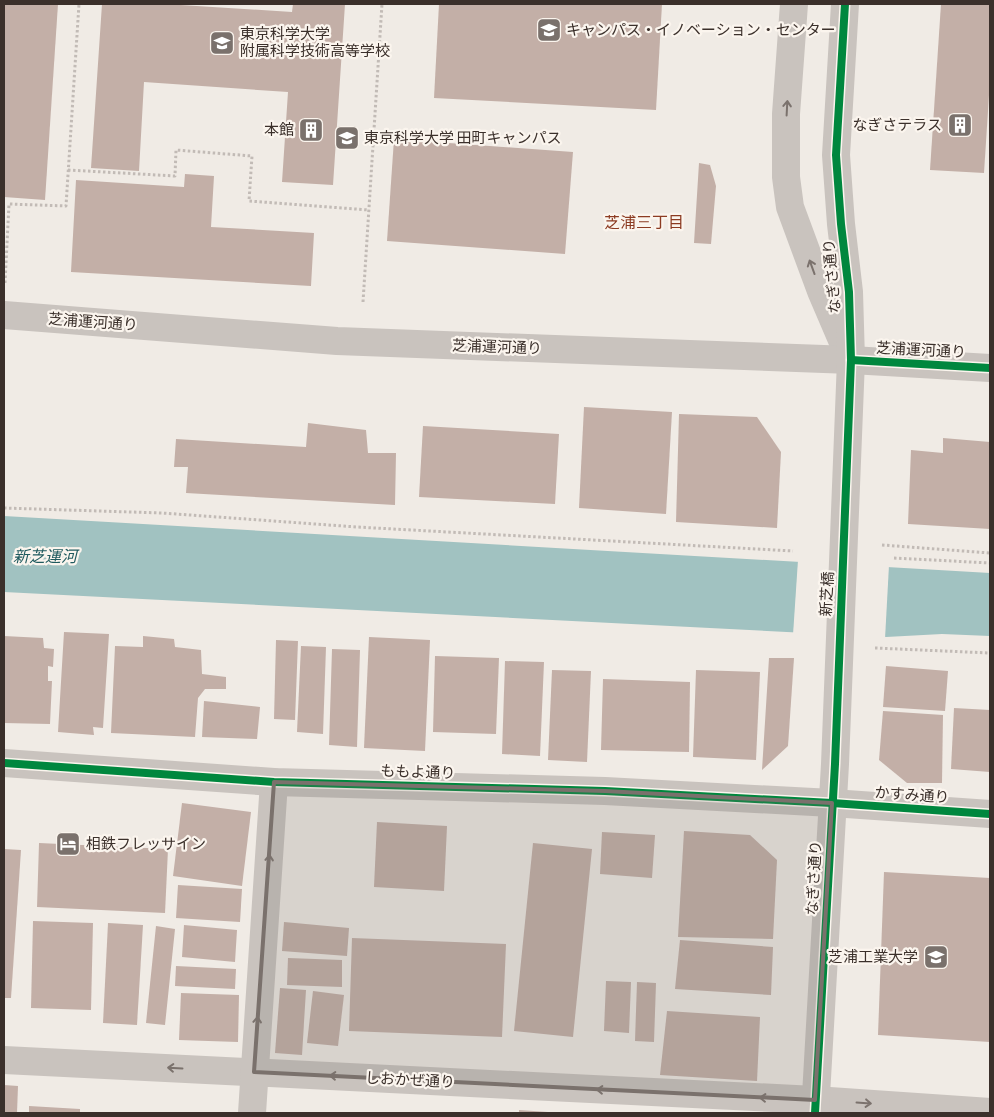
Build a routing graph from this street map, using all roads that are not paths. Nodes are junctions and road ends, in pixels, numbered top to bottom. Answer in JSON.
{"nodes":[{"id":1,"x":794,"y":4,"type":"edge"},
{"id":2,"x":845,"y":4,"type":"edge"},
{"id":3,"x":4,"y":315,"type":"edge"},
{"id":4,"x":851,"y":360,"type":"junction"},
{"id":5,"x":990,"y":368,"type":"edge"},
{"id":6,"x":843,"y":547,"type":"joint"},
{"id":7,"x":839,"y":644,"type":"joint"},
{"id":8,"x":4,"y":763,"type":"edge"},
{"id":9,"x":274,"y":782,"type":"junction"},
{"id":10,"x":832,"y":803,"type":"junction"},
{"id":11,"x":990,"y":814,"type":"edge"},
{"id":12,"x":4,"y":1060,"type":"edge"},
{"id":13,"x":254,"y":1072,"type":"junction"},
{"id":14,"x":815,"y":1106,"type":"edge"},
{"id":15,"x":990,"y":1112,"type":"edge"},
{"id":16,"x":252,"y":1113,"type":"edge"}],
"edges":[{"from":4,"to":1,"type":"street","name":"なぎさ通り","one_way":true},
{"from":2,"to":4,"type":"street","name":"なぎさ通り"},
{"from":3,"to":4,"type":"street","name":"芝浦運河通り"},
{"from":4,"to":5,"type":"street","name":"芝浦運河通り"},
{"from":4,"to":6,"type":"street","name":"なぎさ通り"},
{"from":6,"to":7,"type":"street","name":"新芝橋"},
{"from":7,"to":10,"type":"street","name":"なぎさ通り"},
{"from":8,"to":9,"type":"street","name":"ももよ通り"},
{"from":9,"to":10,"type":"street","name":"ももよ通り"},
{"from":13,"to":9,"type":"street","one_way":true},
{"from":10,"to":11,"type":"street","name":"かすみ通り"},
{"from":10,"to":14,"type":"street","name":"なぎさ通り"},
{"from":13,"to":12,"type":"street","name":"しおかぜ通り","one_way":true},
{"from":14,"to":13,"type":"street","name":"しおかぜ通り","one_way":true},
{"from":13,"to":16,"type":"street"},
{"from":14,"to":15,"type":"street","name":"しおかぜ通り","one_way":true}]}
